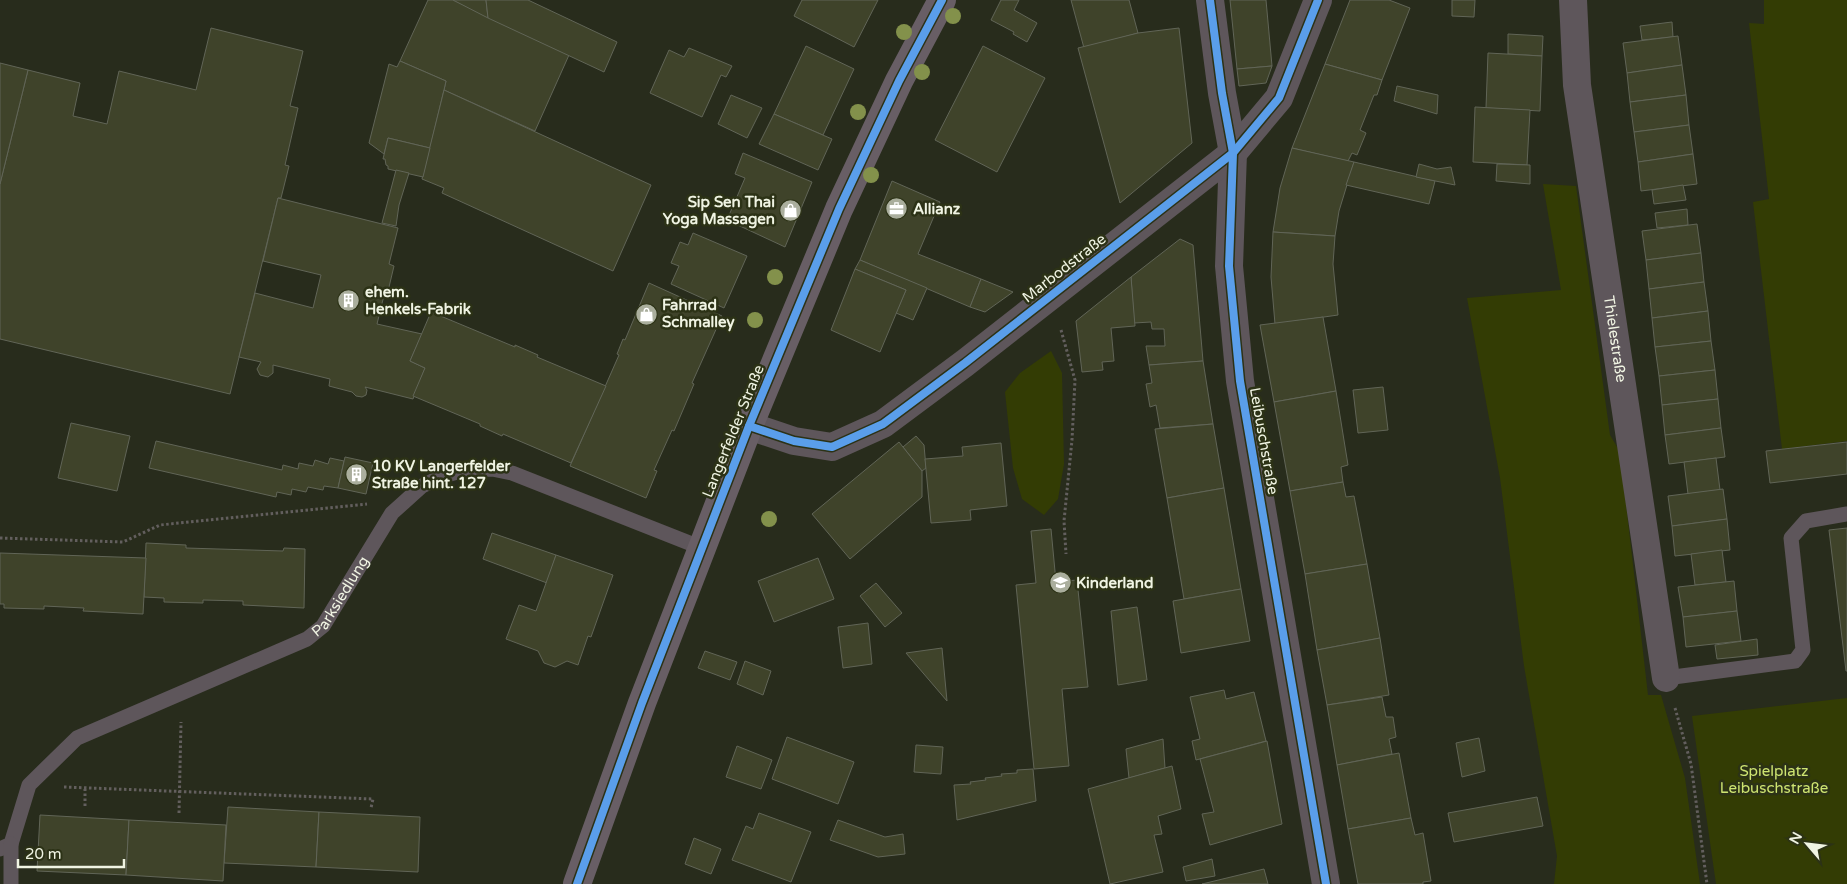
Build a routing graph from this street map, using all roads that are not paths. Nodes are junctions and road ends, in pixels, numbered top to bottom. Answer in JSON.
{"nodes":[{"id":1,"x":942,"y":0,"type":"edge"},
{"id":2,"x":1210,"y":0,"type":"edge"},
{"id":3,"x":1318,"y":0,"type":"edge"},
{"id":4,"x":1573,"y":0,"type":"edge"},
{"id":5,"x":1233,"y":153,"type":"junction"},
{"id":6,"x":750,"y":426,"type":"junction"},
{"id":7,"x":1847,"y":514,"type":"edge"},
{"id":8,"x":702,"y":548,"type":"junction"},
{"id":9,"x":1666,"y":678,"type":"joint"},
{"id":10,"x":6,"y":847,"type":"edge"},
{"id":11,"x":10,"y":884,"type":"edge"},
{"id":12,"x":577,"y":884,"type":"edge"},
{"id":13,"x":1326,"y":884,"type":"edge"}],
"edges":[{"from":1,"to":6,"type":"main road","name":"Langerfelder Straße"},
{"from":2,"to":5,"type":"street","name":"Leibuschstraße"},
{"from":3,"to":5,"type":"street","name":"Marbodstraße"},
{"from":4,"to":9,"type":"street","name":"Thielestraße"},
{"from":5,"to":6,"type":"street","name":"Marbodstraße"},
{"from":5,"to":13,"type":"street","name":"Leibuschstraße"},
{"from":6,"to":8,"type":"main road","name":"Langerfelder Straße"},
{"from":7,"to":9,"type":"lane"},
{"from":8,"to":10,"type":"lane","name":"Parksiedlung"},
{"from":8,"to":12,"type":"main road","name":"Langerfelder Straße"},
{"from":10,"to":11,"type":"lane","name":"Parksiedlung"}]}
